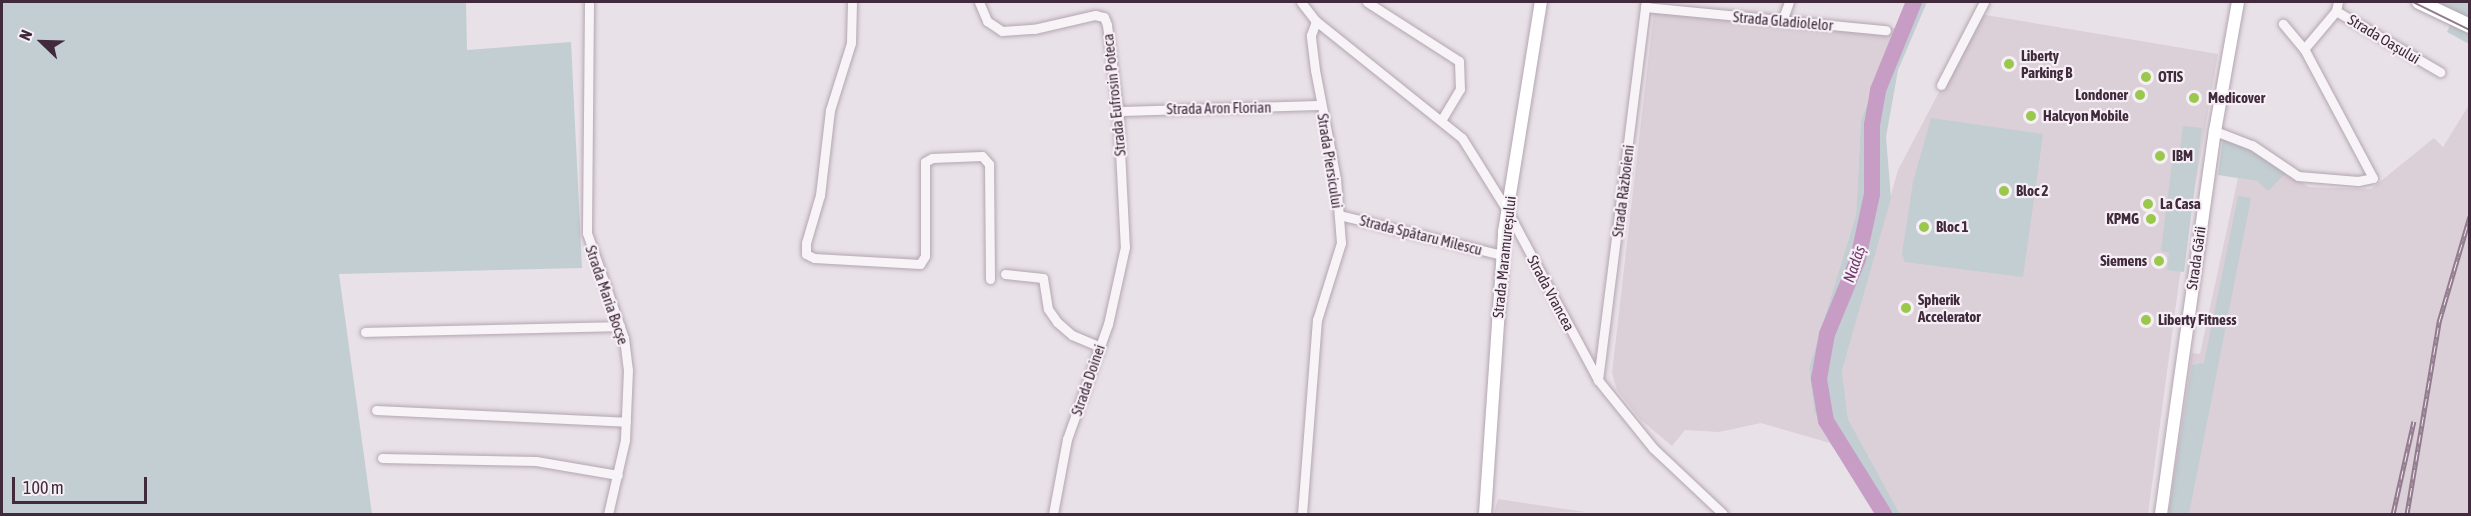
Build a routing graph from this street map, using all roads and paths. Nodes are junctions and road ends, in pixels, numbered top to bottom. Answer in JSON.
{"nodes":[{"id":1,"x":589,"y":2,"type":"edge"},
{"id":2,"x":852,"y":2,"type":"edge"},
{"id":3,"x":979,"y":2,"type":"edge"},
{"id":4,"x":1301,"y":2,"type":"edge"},
{"id":5,"x":1367,"y":2,"type":"edge"},
{"id":6,"x":1541,"y":2,"type":"edge"},
{"id":7,"x":1789,"y":2,"type":"edge"},
{"id":8,"x":1984,"y":2,"type":"edge"},
{"id":9,"x":2238,"y":2,"type":"edge"},
{"id":10,"x":2419,"y":2,"type":"edge"},
{"id":11,"x":1646,"y":4,"type":"edge"},
{"id":12,"x":2337,"y":6,"type":"edge"},
{"id":13,"x":1316,"y":21,"type":"junction"},
{"id":14,"x":1782,"y":21,"type":"junction"},
{"id":15,"x":2283,"y":24,"type":"dead end"},
{"id":16,"x":2469,"y":26,"type":"edge"},
{"id":17,"x":1886,"y":30,"type":"dead end"},
{"id":18,"x":2304,"y":49,"type":"junction"},
{"id":19,"x":2440,"y":72,"type":"dead end"},
{"id":20,"x":1941,"y":85,"type":"dead end"},
{"id":21,"x":1321,"y":105,"type":"junction"},
{"id":22,"x":1118,"y":111,"type":"junction"},
{"id":23,"x":1442,"y":119,"type":"junction"},
{"id":24,"x":2215,"y":131,"type":"junction"},
{"id":25,"x":1509,"y":197,"type":"junction"},
{"id":26,"x":1507,"y":210,"type":"junction"},
{"id":27,"x":1339,"y":215,"type":"junction"},
{"id":28,"x":1510,"y":226,"type":"junction"},
{"id":29,"x":1125,"y":247,"type":"joint"},
{"id":30,"x":1502,"y":255,"type":"junction"},
{"id":31,"x":1005,"y":274,"type":"dead end"},
{"id":32,"x":990,"y":279,"type":"dead end"},
{"id":33,"x":620,"y":327,"type":"junction"},
{"id":34,"x":365,"y":332,"type":"dead end"},
{"id":35,"x":1100,"y":347,"type":"junction"},
{"id":36,"x":1598,"y":380,"type":"junction"},
{"id":37,"x":376,"y":410,"type":"dead end"},
{"id":38,"x":626,"y":422,"type":"junction"},
{"id":39,"x":382,"y":458,"type":"dead end"},
{"id":40,"x":618,"y":475,"type":"junction"},
{"id":41,"x":608,"y":514,"type":"edge"},
{"id":42,"x":1053,"y":514,"type":"edge"},
{"id":43,"x":1302,"y":514,"type":"edge"},
{"id":44,"x":1485,"y":514,"type":"edge"},
{"id":45,"x":1723,"y":514,"type":"edge"},
{"id":46,"x":2161,"y":514,"type":"edge"}],
"edges":[{"from":1,"to":33,"type":"street","name":"Strada Maria Bocșe"},
{"from":2,"to":32,"type":"street"},
{"from":3,"to":22,"type":"street","name":"Strada Eufrosin Poteca"},
{"from":4,"to":13,"type":"street"},
{"from":5,"to":23,"type":"street"},
{"from":6,"to":25,"type":"main road","name":"Strada Maramureșului"},
{"from":7,"to":14,"type":"street"},
{"from":8,"to":20,"type":"street"},
{"from":9,"to":24,"type":"main road","name":"Strada Gării"},
{"from":10,"to":16,"type":"main road"},
{"from":11,"to":14,"type":"street","name":"Strada Gladiolelor"},
{"from":11,"to":36,"type":"street","name":"Strada Războieni"},
{"from":12,"to":18,"type":"street"},
{"from":12,"to":19,"type":"street","name":"Strada Oașului"},
{"from":13,"to":21,"type":"street","name":"Strada Piersicului"},
{"from":13,"to":23,"type":"street"},
{"from":14,"to":17,"type":"street","name":"Strada Gladiolelor"},
{"from":15,"to":18,"type":"street"},
{"from":18,"to":24,"type":"street"},
{"from":21,"to":22,"type":"street","name":"Strada Aron Florian"},
{"from":21,"to":27,"type":"street","name":"Strada Piersicului"},
{"from":22,"to":29,"type":"street","name":"Strada Eufrosin Poteca"},
{"from":23,"to":26,"type":"street"},
{"from":24,"to":46,"type":"main road","name":"Strada Gării"},
{"from":25,"to":26,"type":"main road","name":"Strada Maramureșului"},
{"from":25,"to":28,"type":"street","name":"Strada Vrancea"},
{"from":26,"to":28,"type":"main road","name":"Strada Maramureșului"},
{"from":27,"to":30,"type":"street","name":"Strada Spătaru Milescu"},
{"from":27,"to":43,"type":"street","name":"Strada Piersicului"},
{"from":28,"to":30,"type":"main road","name":"Strada Maramureșului"},
{"from":28,"to":36,"type":"street","name":"Strada Vrancea"},
{"from":29,"to":35,"type":"street","name":"Strada Doinei"},
{"from":30,"to":44,"type":"main road","name":"Strada Maramureșului"},
{"from":31,"to":35,"type":"street"},
{"from":33,"to":34,"type":"street"},
{"from":33,"to":38,"type":"street","name":"Strada Maria Bocșe"},
{"from":35,"to":42,"type":"street","name":"Strada Doinei"},
{"from":36,"to":45,"type":"street","name":"Strada Vrancea"},
{"from":37,"to":38,"type":"street"},
{"from":38,"to":40,"type":"street","name":"Strada Maria Bocșe"},
{"from":39,"to":40,"type":"street"},
{"from":40,"to":41,"type":"street","name":"Strada Maria Bocșe"}]}
